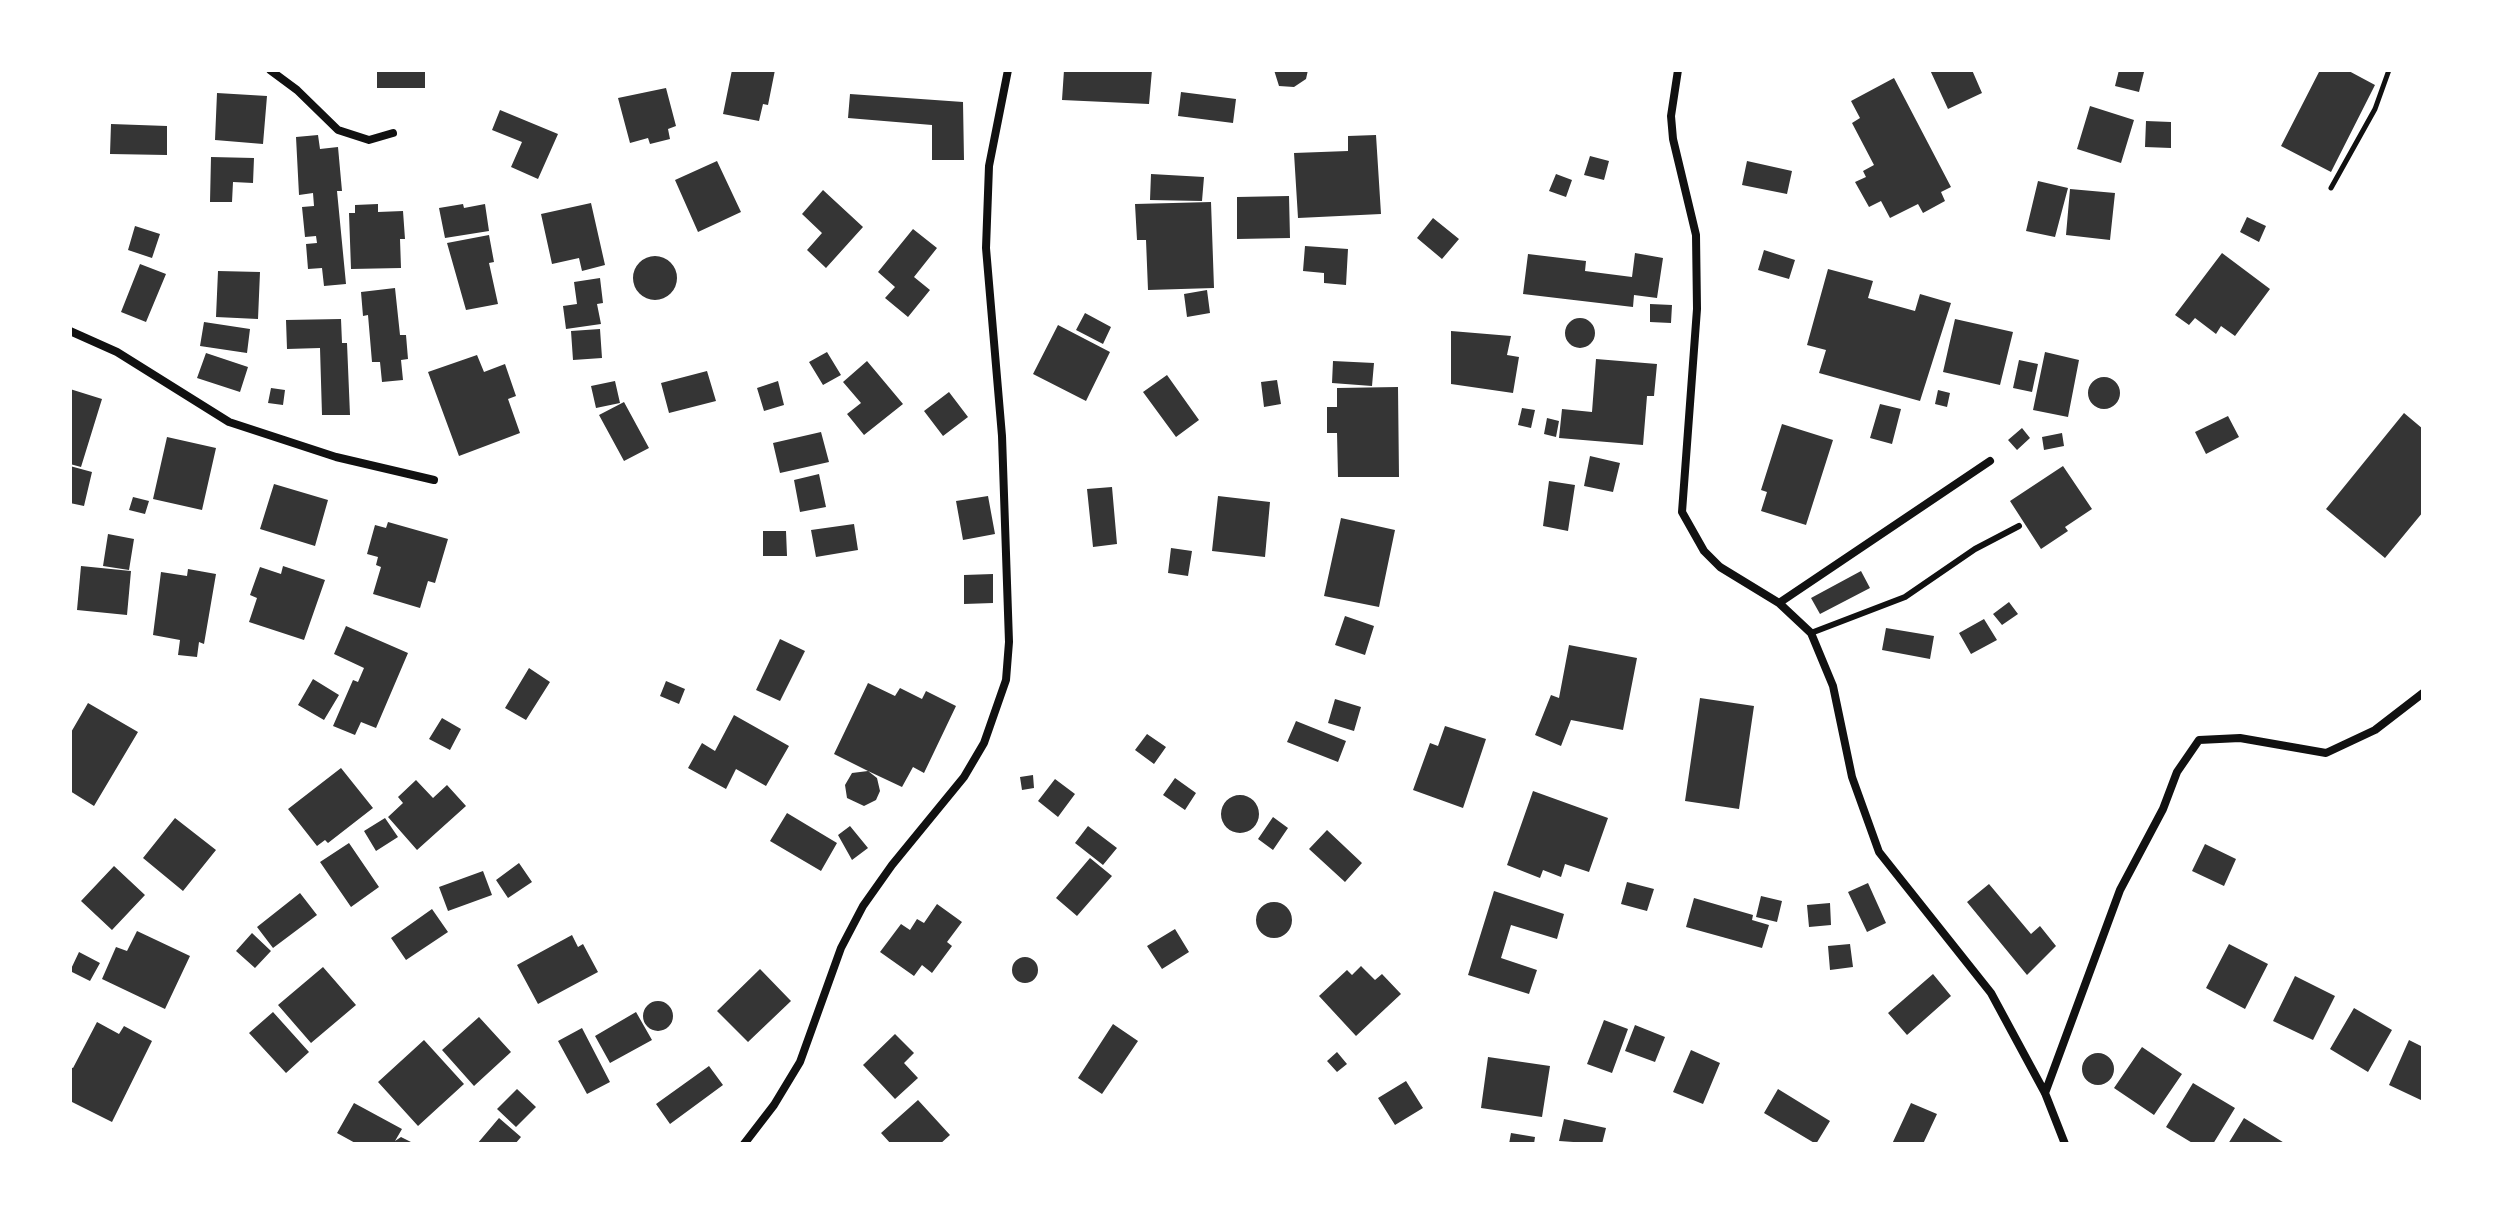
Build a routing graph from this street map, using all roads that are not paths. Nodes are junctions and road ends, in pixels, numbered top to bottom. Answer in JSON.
{"nodes":[{"id":1,"x":270,"y":70,"type":"edge"},
{"id":2,"x":1008,"y":70,"type":"edge"},
{"id":3,"x":1678,"y":70,"type":"edge"},
{"id":4,"x":393,"y":133,"type":"dead end"},
{"id":5,"x":70,"y":331,"type":"edge"},
{"id":6,"x":1990,"y":461,"type":"dead end"},
{"id":7,"x":434,"y":480,"type":"dead end"},
{"id":8,"x":2019,"y":526,"type":"dead end"},
{"id":9,"x":1779,"y":603,"type":"junction"},
{"id":10,"x":1811,"y":633,"type":"junction"},
{"id":11,"x":2423,"y":693,"type":"edge"},
{"id":12,"x":2045,"y":1093,"type":"junction"},
{"id":13,"x":744,"y":1144,"type":"edge"},
{"id":14,"x":2065,"y":1144,"type":"edge"}],
"edges":[{"from":1,"to":4,"type":"street"},
{"from":2,"to":13,"type":"street"},
{"from":3,"to":9,"type":"street"},
{"from":5,"to":7,"type":"street"},
{"from":6,"to":9,"type":"street"},
{"from":8,"to":10,"type":"lane"},
{"from":9,"to":10,"type":"street"},
{"from":10,"to":12,"type":"street"},
{"from":11,"to":12,"type":"street"},
{"from":12,"to":14,"type":"street"}]}
